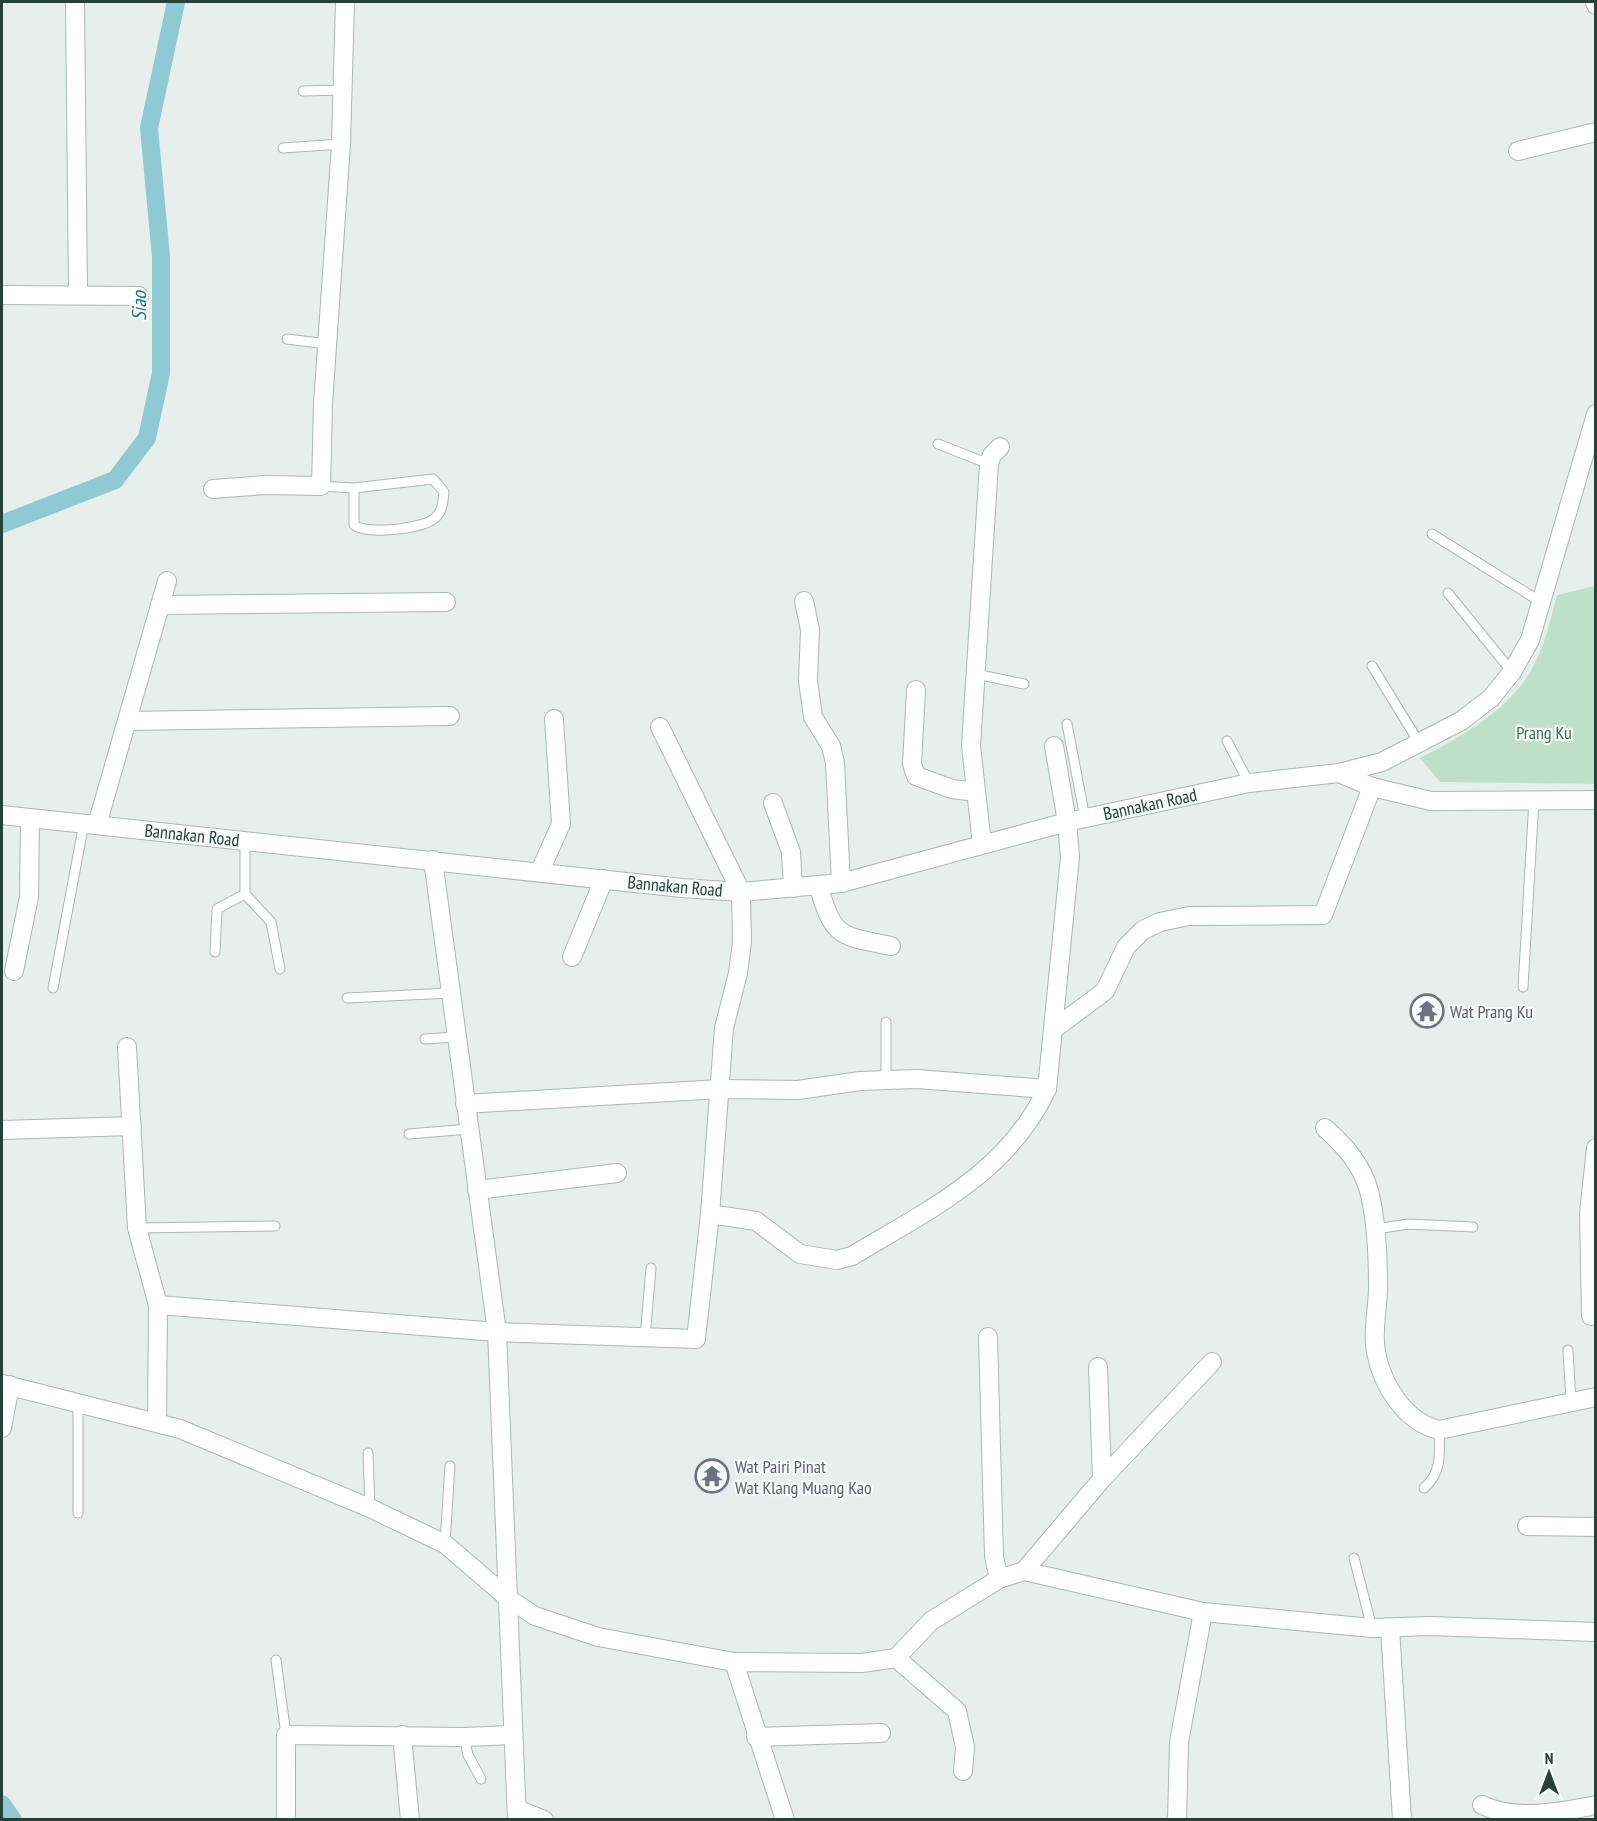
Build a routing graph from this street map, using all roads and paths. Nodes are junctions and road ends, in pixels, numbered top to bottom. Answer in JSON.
{"nodes":[{"id":1,"x":75,"y":2,"type":"edge"},
{"id":2,"x":345,"y":2,"type":"edge"},
{"id":3,"x":303,"y":90,"type":"dead end"},
{"id":4,"x":343,"y":90,"type":"junction"},
{"id":5,"x":1596,"y":132,"type":"edge"},
{"id":6,"x":341,"y":144,"type":"junction"},
{"id":7,"x":282,"y":148,"type":"dead end"},
{"id":8,"x":1518,"y":151,"type":"dead end"},
{"id":9,"x":2,"y":295,"type":"edge"},
{"id":10,"x":78,"y":295,"type":"junction"},
{"id":11,"x":139,"y":296,"type":"dead end"},
{"id":12,"x":287,"y":339,"type":"dead end"},
{"id":13,"x":328,"y":344,"type":"junction"},
{"id":14,"x":1596,"y":414,"type":"edge"},
{"id":15,"x":938,"y":444,"type":"dead end"},
{"id":16,"x":1000,"y":447,"type":"dead end"},
{"id":17,"x":989,"y":464,"type":"junction"},
{"id":18,"x":321,"y":486,"type":"junction"},
{"id":19,"x":354,"y":488,"type":"junction"},
{"id":20,"x":213,"y":489,"type":"dead end"},
{"id":21,"x":1432,"y":534,"type":"dead end"},
{"id":22,"x":167,"y":581,"type":"dead end"},
{"id":23,"x":1448,"y":593,"type":"dead end"},
{"id":24,"x":804,"y":601,"type":"dead end"},
{"id":25,"x":446,"y":602,"type":"dead end"},
{"id":26,"x":1541,"y":602,"type":"junction"},
{"id":27,"x":160,"y":605,"type":"junction"},
{"id":28,"x":1372,"y":666,"type":"dead end"},
{"id":29,"x":1512,"y":672,"type":"junction"},
{"id":30,"x":976,"y":674,"type":"junction"},
{"id":31,"x":1024,"y":684,"type":"dead end"},
{"id":32,"x":916,"y":690,"type":"dead end"},
{"id":33,"x":450,"y":716,"type":"dead end"},
{"id":34,"x":554,"y":719,"type":"dead end"},
{"id":35,"x":127,"y":721,"type":"junction"},
{"id":36,"x":1067,"y":724,"type":"dead end"},
{"id":37,"x":660,"y":727,"type":"dead end"},
{"id":38,"x":1227,"y":741,"type":"dead end"},
{"id":39,"x":1420,"y":744,"type":"junction"},
{"id":40,"x":1054,"y":746,"type":"dead end"},
{"id":41,"x":1339,"y":773,"type":"junction"},
{"id":42,"x":1248,"y":783,"type":"junction"},
{"id":43,"x":1372,"y":787,"type":"junction"},
{"id":44,"x":976,"y":792,"type":"junction"},
{"id":45,"x":1596,"y":800,"type":"edge"},
{"id":46,"x":1534,"y":801,"type":"junction"},
{"id":47,"x":773,"y":803,"type":"dead end"},
{"id":48,"x":2,"y":815,"type":"edge"},
{"id":49,"x":30,"y":818,"type":"junction"},
{"id":50,"x":1076,"y":820,"type":"junction"},
{"id":51,"x":90,"y":824,"type":"junction"},
{"id":52,"x":245,"y":840,"type":"junction"},
{"id":53,"x":982,"y":844,"type":"junction"},
{"id":54,"x":433,"y":860,"type":"junction"},
{"id":55,"x":540,"y":871,"type":"junction"},
{"id":56,"x":604,"y":879,"type":"junction"},
{"id":57,"x":841,"y":883,"type":"junction"},
{"id":58,"x":819,"y":886,"type":"junction"},
{"id":59,"x":793,"y":888,"type":"junction"},
{"id":60,"x":741,"y":891,"type":"junction"},
{"id":61,"x":245,"y":894,"type":"junction"},
{"id":62,"x":891,"y":946,"type":"dead end"},
{"id":63,"x":215,"y":952,"type":"dead end"},
{"id":64,"x":572,"y":957,"type":"dead end"},
{"id":65,"x":280,"y":969,"type":"dead end"},
{"id":66,"x":14,"y":971,"type":"dead end"},
{"id":67,"x":1523,"y":987,"type":"dead end"},
{"id":68,"x":52,"y":988,"type":"dead end"},
{"id":69,"x":450,"y":993,"type":"junction"},
{"id":70,"x":347,"y":998,"type":"dead end"},
{"id":71,"x":886,"y":1022,"type":"dead end"},
{"id":72,"x":1054,"y":1029,"type":"junction"},
{"id":73,"x":456,"y":1037,"type":"junction"},
{"id":74,"x":425,"y":1039,"type":"dead end"},
{"id":75,"x":127,"y":1047,"type":"dead end"},
{"id":76,"x":886,"y":1080,"type":"junction"},
{"id":77,"x":720,"y":1089,"type":"junction"},
{"id":78,"x":1047,"y":1089,"type":"junction"},
{"id":79,"x":465,"y":1104,"type":"junction"},
{"id":80,"x":132,"y":1126,"type":"junction"},
{"id":81,"x":1325,"y":1128,"type":"dead end"},
{"id":82,"x":469,"y":1129,"type":"junction"},
{"id":83,"x":2,"y":1130,"type":"edge"},
{"id":84,"x":409,"y":1134,"type":"dead end"},
{"id":85,"x":1596,"y":1148,"type":"edge"},
{"id":86,"x":617,"y":1173,"type":"dead end"},
{"id":87,"x":477,"y":1190,"type":"junction"},
{"id":88,"x":710,"y":1215,"type":"junction"},
{"id":89,"x":275,"y":1226,"type":"dead end"},
{"id":90,"x":1473,"y":1227,"type":"dead end"},
{"id":91,"x":137,"y":1228,"type":"junction"},
{"id":92,"x":1376,"y":1229,"type":"junction"},
{"id":93,"x":651,"y":1268,"type":"dead end"},
{"id":94,"x":158,"y":1305,"type":"junction"},
{"id":95,"x":1591,"y":1316,"type":"dead end"},
{"id":96,"x":497,"y":1332,"type":"junction"},
{"id":97,"x":988,"y":1337,"type":"dead end"},
{"id":98,"x":645,"y":1338,"type":"junction"},
{"id":99,"x":1568,"y":1350,"type":"dead end"},
{"id":100,"x":1212,"y":1362,"type":"dead end"},
{"id":101,"x":1098,"y":1367,"type":"dead end"},
{"id":102,"x":6,"y":1384,"type":"edge"},
{"id":103,"x":1596,"y":1397,"type":"edge"},
{"id":104,"x":78,"y":1402,"type":"junction"},
{"id":105,"x":1571,"y":1402,"type":"junction"},
{"id":106,"x":157,"y":1422,"type":"junction"},
{"id":107,"x":2,"y":1428,"type":"edge"},
{"id":108,"x":1439,"y":1430,"type":"junction"},
{"id":109,"x":368,"y":1453,"type":"dead end"},
{"id":110,"x":450,"y":1466,"type":"dead end"},
{"id":111,"x":1102,"y":1479,"type":"junction"},
{"id":112,"x":1424,"y":1488,"type":"dead end"},
{"id":113,"x":370,"y":1508,"type":"junction"},
{"id":114,"x":78,"y":1512,"type":"dead end"},
{"id":115,"x":1527,"y":1526,"type":"dead end"},
{"id":116,"x":1596,"y":1527,"type":"edge"},
{"id":117,"x":445,"y":1544,"type":"junction"},
{"id":118,"x":1354,"y":1558,"type":"dead end"},
{"id":119,"x":1024,"y":1571,"type":"junction"},
{"id":120,"x":999,"y":1580,"type":"junction"},
{"id":121,"x":509,"y":1599,"type":"junction"},
{"id":122,"x":1203,"y":1612,"type":"junction"},
{"id":123,"x":1381,"y":1628,"type":"junction"},
{"id":124,"x":1596,"y":1632,"type":"edge"},
{"id":125,"x":896,"y":1658,"type":"junction"},
{"id":126,"x":276,"y":1660,"type":"dead end"},
{"id":127,"x":734,"y":1662,"type":"junction"},
{"id":128,"x":881,"y":1733,"type":"dead end"},
{"id":129,"x":286,"y":1735,"type":"junction"},
{"id":130,"x":402,"y":1735,"type":"junction"},
{"id":131,"x":513,"y":1735,"type":"junction"},
{"id":132,"x":464,"y":1737,"type":"junction"},
{"id":133,"x":756,"y":1737,"type":"junction"},
{"id":134,"x":963,"y":1771,"type":"dead end"},
{"id":135,"x":481,"y":1779,"type":"dead end"},
{"id":136,"x":1482,"y":1805,"type":"dead end"},
{"id":137,"x":1596,"y":1805,"type":"edge"},
{"id":138,"x":517,"y":1814,"type":"edge"},
{"id":139,"x":286,"y":1820,"type":"edge"},
{"id":140,"x":410,"y":1820,"type":"edge"},
{"id":141,"x":544,"y":1820,"type":"edge"},
{"id":142,"x":785,"y":1820,"type":"edge"},
{"id":143,"x":1177,"y":1820,"type":"edge"},
{"id":144,"x":1402,"y":1820,"type":"edge"}],
"edges":[{"from":1,"to":10,"type":"street"},
{"from":2,"to":4,"type":"street"},
{"from":3,"to":4,"type":"lane"},
{"from":4,"to":6,"type":"street"},
{"from":5,"to":8,"type":"street"},
{"from":6,"to":7,"type":"lane"},
{"from":6,"to":13,"type":"street"},
{"from":9,"to":10,"type":"street"},
{"from":10,"to":11,"type":"street"},
{"from":12,"to":13,"type":"lane"},
{"from":13,"to":18,"type":"street"},
{"from":14,"to":26,"type":"street","name":"Bannakan Road"},
{"from":15,"to":17,"type":"lane"},
{"from":16,"to":17,"type":"street"},
{"from":17,"to":30,"type":"street"},
{"from":18,"to":19,"type":"lane"},
{"from":18,"to":20,"type":"street"},
{"from":19,"to":19,"type":"lane"},
{"from":21,"to":26,"type":"lane"},
{"from":22,"to":27,"type":"street"},
{"from":23,"to":29,"type":"lane"},
{"from":24,"to":57,"type":"street"},
{"from":25,"to":27,"type":"street"},
{"from":26,"to":29,"type":"street","name":"Bannakan Road"},
{"from":27,"to":35,"type":"street"},
{"from":28,"to":39,"type":"lane"},
{"from":29,"to":39,"type":"street","name":"Bannakan Road"},
{"from":30,"to":31,"type":"lane"},
{"from":30,"to":44,"type":"street"},
{"from":32,"to":44,"type":"street"},
{"from":33,"to":35,"type":"street"},
{"from":34,"to":55,"type":"street"},
{"from":35,"to":51,"type":"street"},
{"from":36,"to":50,"type":"lane"},
{"from":37,"to":60,"type":"street"},
{"from":38,"to":42,"type":"lane"},
{"from":39,"to":41,"type":"street","name":"Bannakan Road"},
{"from":40,"to":50,"type":"street"},
{"from":41,"to":42,"type":"street","name":"Bannakan Road"},
{"from":41,"to":43,"type":"street"},
{"from":42,"to":50,"type":"street","name":"Bannakan Road"},
{"from":43,"to":46,"type":"street"},
{"from":43,"to":72,"type":"street"},
{"from":44,"to":53,"type":"street"},
{"from":45,"to":46,"type":"street"},
{"from":46,"to":67,"type":"lane"},
{"from":47,"to":59,"type":"street"},
{"from":48,"to":49,"type":"street","name":"Bannakan Road"},
{"from":49,"to":51,"type":"street","name":"Bannakan Road"},
{"from":49,"to":66,"type":"street"},
{"from":50,"to":53,"type":"street","name":"Bannakan Road"},
{"from":50,"to":72,"type":"street"},
{"from":51,"to":52,"type":"street","name":"Bannakan Road"},
{"from":51,"to":68,"type":"lane"},
{"from":52,"to":54,"type":"street","name":"Bannakan Road"},
{"from":52,"to":61,"type":"lane"},
{"from":53,"to":57,"type":"street","name":"Bannakan Road"},
{"from":54,"to":55,"type":"street","name":"Bannakan Road"},
{"from":54,"to":69,"type":"street"},
{"from":55,"to":56,"type":"street","name":"Bannakan Road"},
{"from":56,"to":60,"type":"street","name":"Bannakan Road"},
{"from":56,"to":64,"type":"street"},
{"from":57,"to":58,"type":"street","name":"Bannakan Road"},
{"from":58,"to":59,"type":"street","name":"Bannakan Road"},
{"from":58,"to":62,"type":"street"},
{"from":59,"to":60,"type":"street","name":"Bannakan Road"},
{"from":60,"to":77,"type":"street"},
{"from":61,"to":63,"type":"lane"},
{"from":61,"to":65,"type":"lane"},
{"from":69,"to":70,"type":"lane"},
{"from":69,"to":73,"type":"street"},
{"from":71,"to":76,"type":"lane"},
{"from":72,"to":78,"type":"street"},
{"from":73,"to":74,"type":"lane"},
{"from":73,"to":79,"type":"street"},
{"from":75,"to":80,"type":"street"},
{"from":76,"to":77,"type":"street"},
{"from":76,"to":78,"type":"street"},
{"from":77,"to":79,"type":"street"},
{"from":77,"to":88,"type":"street"},
{"from":78,"to":88,"type":"street"},
{"from":79,"to":82,"type":"street"},
{"from":80,"to":83,"type":"street"},
{"from":80,"to":91,"type":"street"},
{"from":81,"to":92,"type":"street"},
{"from":82,"to":84,"type":"lane"},
{"from":82,"to":87,"type":"street"},
{"from":85,"to":95,"type":"street"},
{"from":86,"to":87,"type":"street"},
{"from":87,"to":96,"type":"street"},
{"from":88,"to":98,"type":"street"},
{"from":89,"to":91,"type":"lane"},
{"from":90,"to":92,"type":"lane"},
{"from":91,"to":94,"type":"street"},
{"from":92,"to":108,"type":"street"},
{"from":93,"to":98,"type":"lane"},
{"from":94,"to":96,"type":"street"},
{"from":94,"to":106,"type":"street"},
{"from":96,"to":98,"type":"street"},
{"from":96,"to":121,"type":"street"},
{"from":97,"to":120,"type":"street"},
{"from":99,"to":105,"type":"lane"},
{"from":100,"to":111,"type":"street"},
{"from":101,"to":111,"type":"street"},
{"from":102,"to":104,"type":"street"},
{"from":102,"to":107,"type":"street"},
{"from":103,"to":105,"type":"street"},
{"from":104,"to":106,"type":"street"},
{"from":104,"to":114,"type":"lane"},
{"from":105,"to":108,"type":"street"},
{"from":106,"to":113,"type":"street"},
{"from":108,"to":112,"type":"lane"},
{"from":109,"to":113,"type":"lane"},
{"from":110,"to":117,"type":"lane"},
{"from":111,"to":119,"type":"street"},
{"from":113,"to":117,"type":"street"},
{"from":115,"to":116,"type":"street"},
{"from":117,"to":121,"type":"street"},
{"from":118,"to":123,"type":"lane"},
{"from":119,"to":120,"type":"street"},
{"from":119,"to":122,"type":"street"},
{"from":120,"to":125,"type":"street"},
{"from":121,"to":127,"type":"street"},
{"from":121,"to":131,"type":"street"},
{"from":122,"to":123,"type":"street"},
{"from":122,"to":143,"type":"street"},
{"from":123,"to":124,"type":"street"},
{"from":123,"to":144,"type":"street"},
{"from":125,"to":127,"type":"street"},
{"from":125,"to":134,"type":"street"},
{"from":126,"to":129,"type":"lane"},
{"from":127,"to":133,"type":"street"},
{"from":128,"to":133,"type":"street"},
{"from":129,"to":130,"type":"street"},
{"from":129,"to":139,"type":"street"},
{"from":130,"to":132,"type":"street"},
{"from":130,"to":140,"type":"street"},
{"from":131,"to":132,"type":"street"},
{"from":131,"to":138,"type":"street"},
{"from":132,"to":135,"type":"lane"},
{"from":133,"to":142,"type":"street"},
{"from":136,"to":137,"type":"street"},
{"from":138,"to":141,"type":"street"}]}
